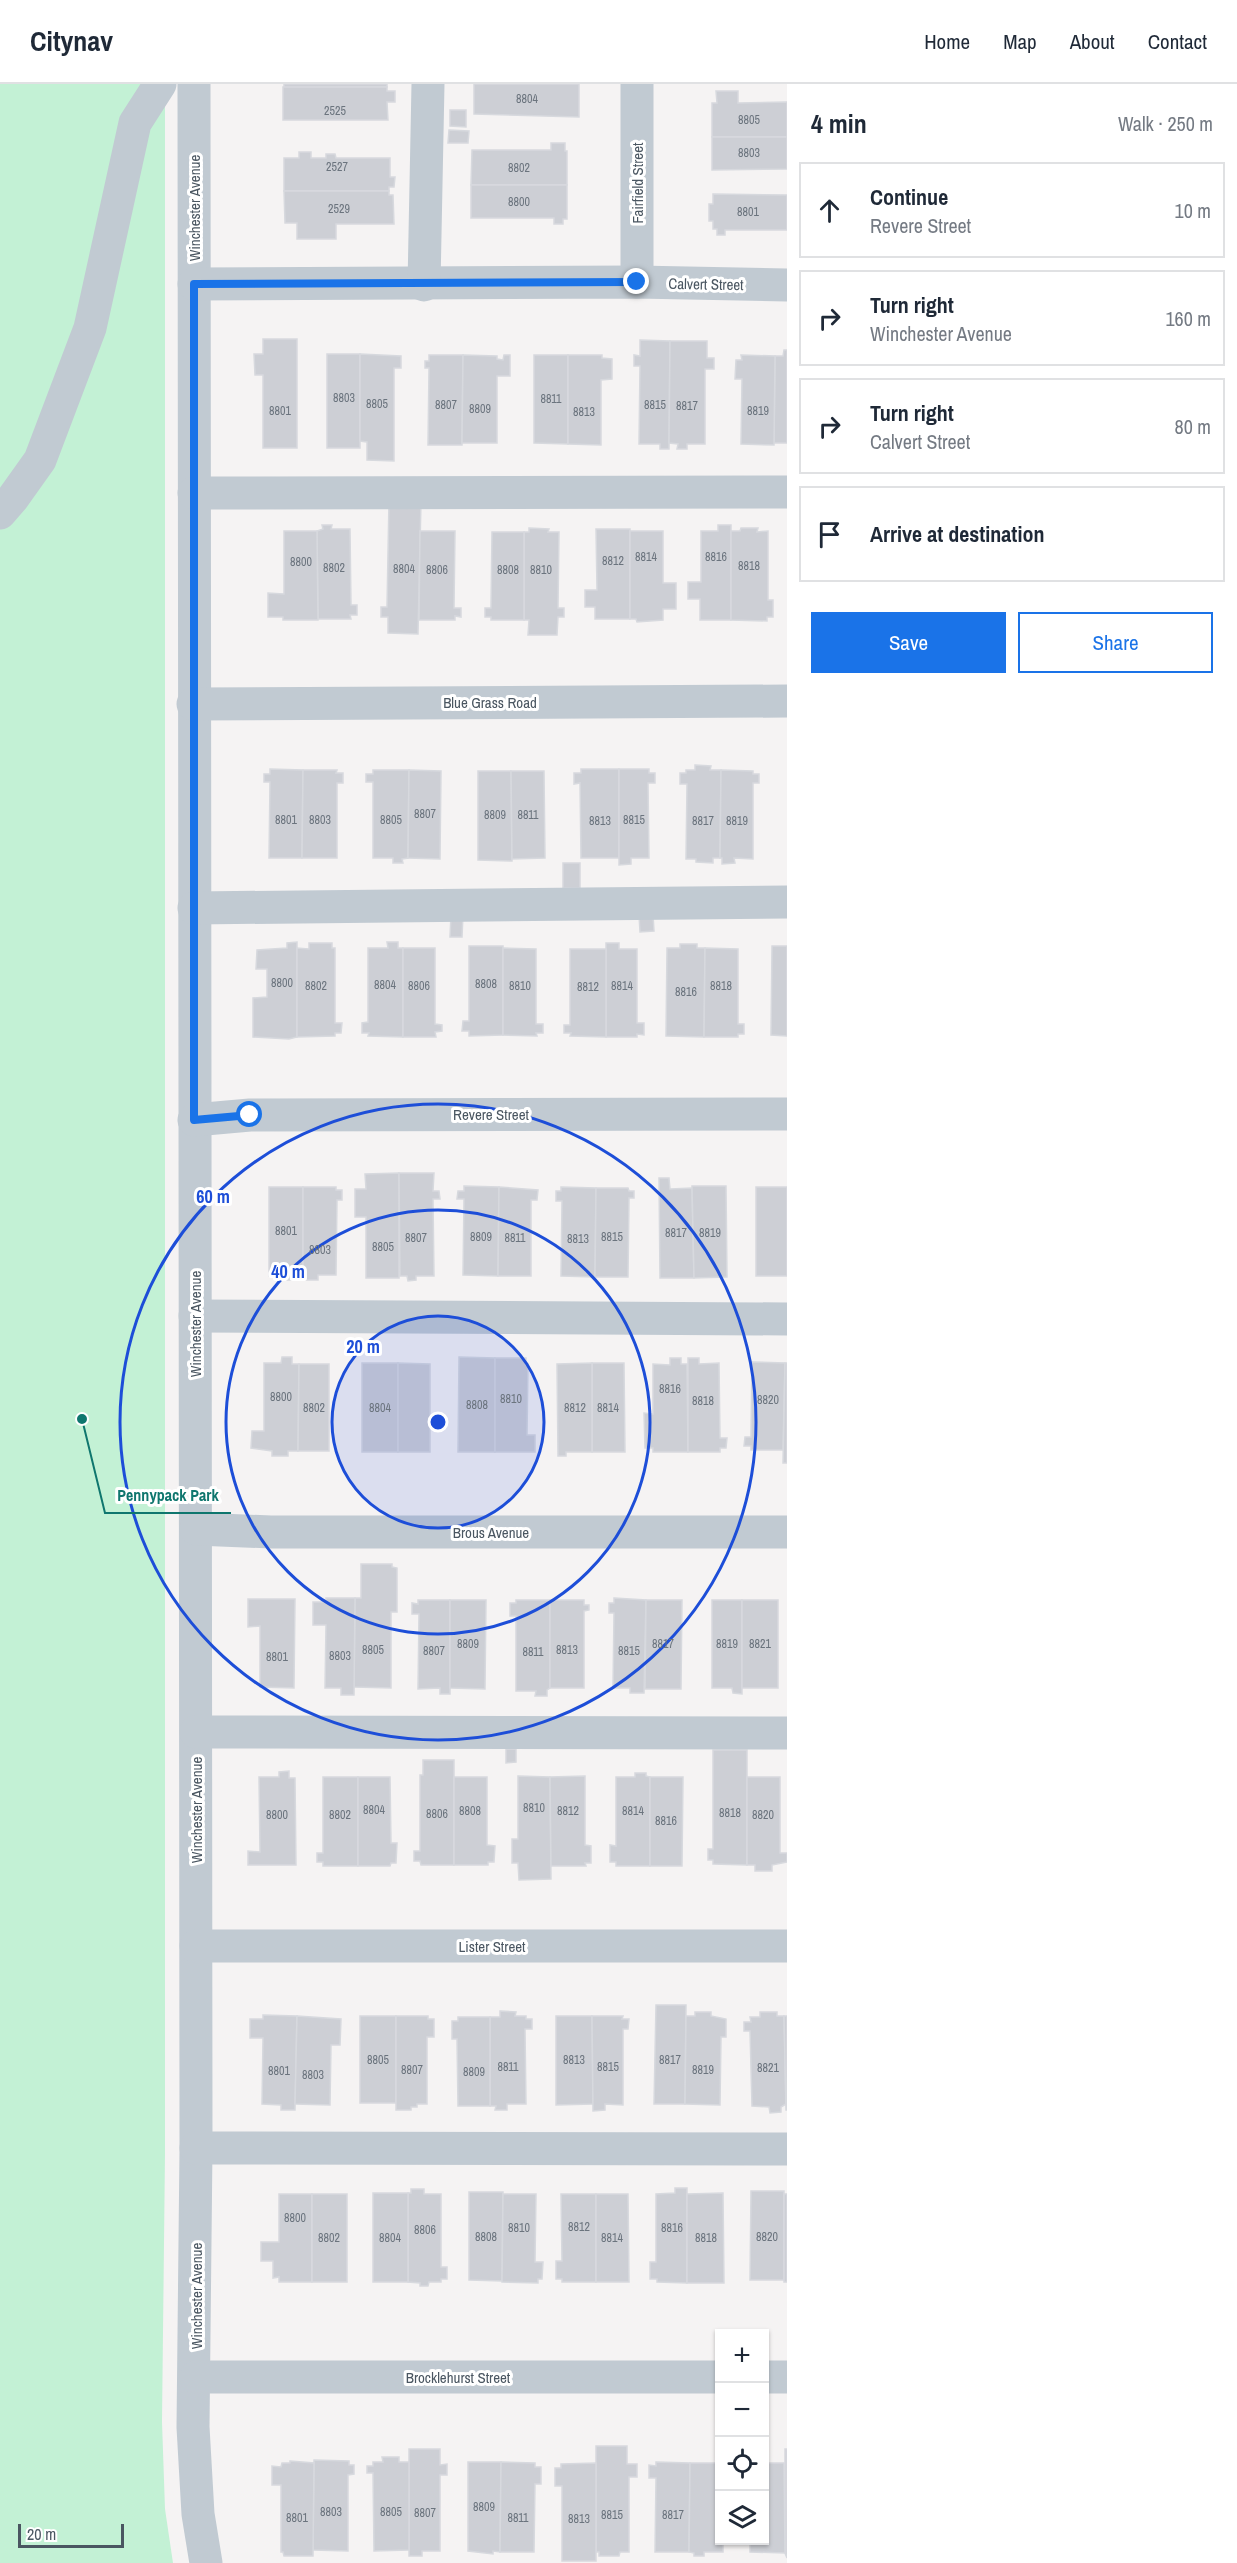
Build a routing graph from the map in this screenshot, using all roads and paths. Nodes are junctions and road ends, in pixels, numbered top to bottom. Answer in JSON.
{"nodes":[{"id":1,"x":160,"y":84,"type":"edge"},
{"id":2,"x":194,"y":84,"type":"edge"},
{"id":3,"x":428,"y":84,"type":"edge"},
{"id":4,"x":637,"y":84,"type":"edge"},
{"id":5,"x":637,"y":282,"type":"junction"},
{"id":6,"x":194,"y":284,"type":"junction"},
{"id":7,"x":424,"y":285,"type":"junction"},
{"id":8,"x":787,"y":285,"type":"edge"},
{"id":9,"x":194,"y":492,"type":"junction"},
{"id":10,"x":787,"y":492,"type":"edge"},
{"id":11,"x":0,"y":513,"type":"edge"},
{"id":12,"x":787,"y":701,"type":"edge"},
{"id":13,"x":194,"y":704,"type":"junction"},
{"id":14,"x":787,"y":902,"type":"edge"},
{"id":15,"x":194,"y":908,"type":"junction"},
{"id":16,"x":787,"y":1114,"type":"edge"},
{"id":17,"x":194,"y":1120,"type":"junction"},
{"id":18,"x":195,"y":1316,"type":"junction"},
{"id":19,"x":787,"y":1319,"type":"edge"},
{"id":20,"x":196,"y":1528,"type":"junction"},
{"id":21,"x":787,"y":1532,"type":"edge"},
{"id":22,"x":196,"y":1732,"type":"junction"},
{"id":23,"x":787,"y":1733,"type":"edge"},
{"id":24,"x":196,"y":1946,"type":"junction"},
{"id":25,"x":787,"y":1946,"type":"edge"},
{"id":26,"x":196,"y":2148,"type":"junction"},
{"id":27,"x":787,"y":2149,"type":"edge"},
{"id":28,"x":715,"y":2377,"type":"edge"},
{"id":29,"x":769,"y":2377,"type":"edge"},
{"id":30,"x":787,"y":2377,"type":"edge"},
{"id":31,"x":196,"y":2378,"type":"junction"},
{"id":32,"x":206,"y":2563,"type":"edge"}],
"edges":[{"from":1,"to":11,"type":"street"},
{"from":2,"to":6,"type":"street","name":"Winchester Avenue"},
{"from":3,"to":7,"type":"street"},
{"from":4,"to":5,"type":"street","name":"Fairfield Street"},
{"from":5,"to":7,"type":"street","name":"Calvert Street"},
{"from":5,"to":8,"type":"street","name":"Calvert Street"},
{"from":6,"to":7,"type":"street","name":"Calvert Street"},
{"from":6,"to":9,"type":"street","name":"Winchester Avenue"},
{"from":9,"to":10,"type":"street"},
{"from":9,"to":13,"type":"street","name":"Winchester Avenue"},
{"from":12,"to":13,"type":"street","name":"Blue Grass Road"},
{"from":13,"to":15,"type":"street","name":"Winchester Avenue"},
{"from":14,"to":15,"type":"street"},
{"from":15,"to":17,"type":"street","name":"Winchester Avenue"},
{"from":16,"to":17,"type":"street","name":"Revere Street"},
{"from":17,"to":18,"type":"street","name":"Winchester Avenue"},
{"from":18,"to":19,"type":"street"},
{"from":18,"to":20,"type":"street","name":"Winchester Avenue"},
{"from":20,"to":21,"type":"street","name":"Brous Avenue"},
{"from":20,"to":22,"type":"street","name":"Winchester Avenue"},
{"from":22,"to":23,"type":"street"},
{"from":22,"to":24,"type":"street","name":"Winchester Avenue"},
{"from":24,"to":25,"type":"street","name":"Lister Street"},
{"from":24,"to":26,"type":"street","name":"Winchester Avenue"},
{"from":26,"to":27,"type":"street"},
{"from":26,"to":31,"type":"street","name":"Winchester Avenue"},
{"from":28,"to":31,"type":"street","name":"Brocklehurst Street"},
{"from":29,"to":30,"type":"street"},
{"from":31,"to":32,"type":"street","name":"Winchester Avenue"}]}
